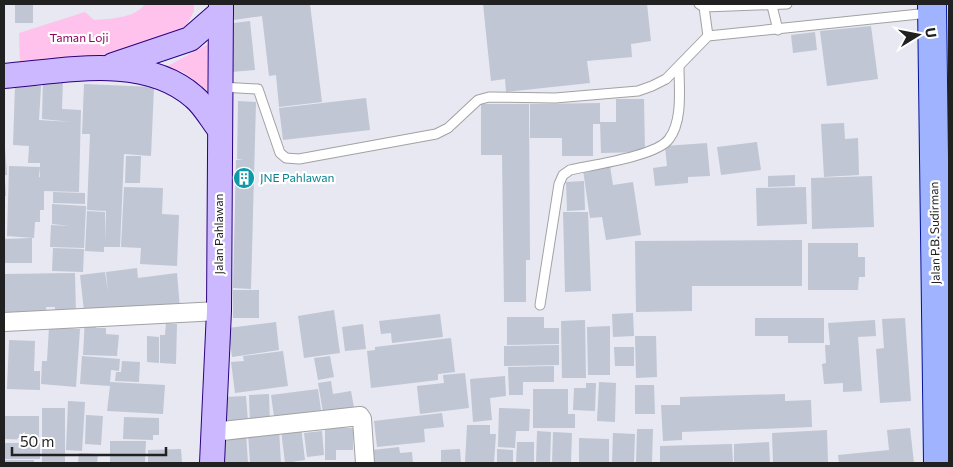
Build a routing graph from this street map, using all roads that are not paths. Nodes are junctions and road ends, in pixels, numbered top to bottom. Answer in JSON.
{"nodes":[{"id":1,"x":788,"y":4,"type":"edge"},
{"id":2,"x":701,"y":5,"type":"edge"},
{"id":3,"x":772,"y":6,"type":"junction"},
{"id":4,"x":221,"y":8,"type":"edge"},
{"id":5,"x":938,"y":10,"type":"edge"},
{"id":6,"x":778,"y":30,"type":"junction"},
{"id":7,"x":708,"y":36,"type":"junction"},
{"id":8,"x":679,"y":67,"type":"junction"},
{"id":9,"x":102,"y":68,"type":"junction"},
{"id":10,"x":4,"y":76,"type":"edge"},
{"id":11,"x":220,"y":87,"type":"junction"},
{"id":12,"x":220,"y":130,"type":"junction"},
{"id":13,"x":540,"y":305,"type":"dead end"},
{"id":14,"x":219,"y":311,"type":"junction"},
{"id":15,"x":4,"y":322,"type":"edge"},
{"id":16,"x":943,"y":332,"type":"edge"},
{"id":17,"x":213,"y":432,"type":"junction"},
{"id":18,"x":212,"y":463,"type":"edge"},
{"id":19,"x":365,"y":463,"type":"edge"},
{"id":20,"x":938,"y":463,"type":"edge"}],
"edges":[{"from":1,"to":3,"type":"lane"},
{"from":2,"to":3,"type":"lane"},
{"from":2,"to":7,"type":"lane"},
{"from":3,"to":6,"type":"lane"},
{"from":4,"to":9,"type":"main road"},
{"from":4,"to":11,"type":"main road","name":"Jalan Pahlawan"},
{"from":5,"to":6,"type":"lane"},
{"from":5,"to":16,"type":"main road","name":"Jalan P.B. Sudirman"},
{"from":6,"to":7,"type":"lane"},
{"from":7,"to":8,"type":"lane"},
{"from":8,"to":11,"type":"lane"},
{"from":8,"to":13,"type":"lane"},
{"from":9,"to":10,"type":"main road"},
{"from":9,"to":12,"type":"main road"},
{"from":11,"to":12,"type":"main road","name":"Jalan Pahlawan"},
{"from":12,"to":14,"type":"main road","name":"Jalan Pahlawan"},
{"from":14,"to":15,"type":"street"},
{"from":14,"to":17,"type":"main road","name":"Jalan Pahlawan"},
{"from":16,"to":20,"type":"main road","name":"Jalan P.B. Sudirman"},
{"from":17,"to":18,"type":"main road","name":"Jalan Pahlawan"},
{"from":17,"to":19,"type":"street"}]}
